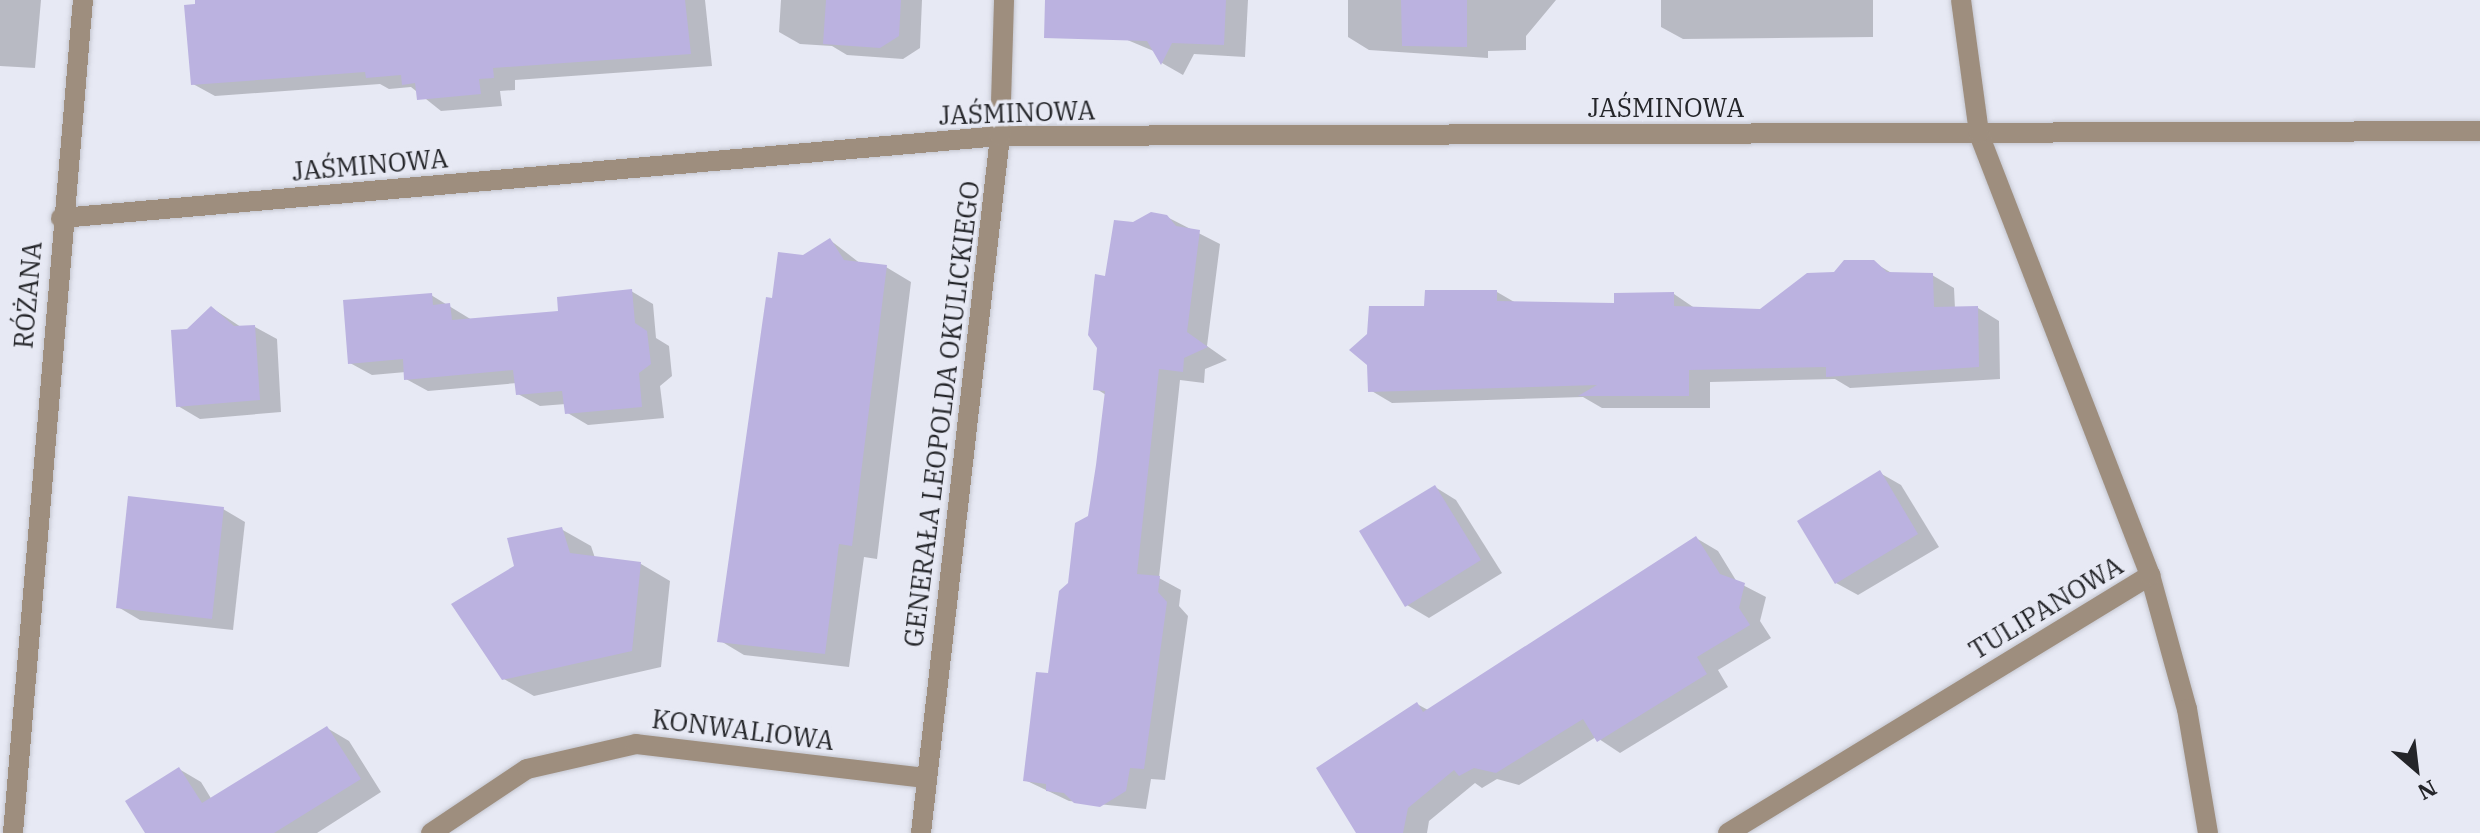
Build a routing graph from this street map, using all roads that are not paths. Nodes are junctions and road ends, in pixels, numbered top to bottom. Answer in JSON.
{"nodes":[{"id":1,"x":83,"y":0,"type":"edge"},
{"id":2,"x":1004,"y":0,"type":"edge"},
{"id":3,"x":1961,"y":0,"type":"edge"},
{"id":4,"x":2480,"y":131,"type":"edge"},
{"id":5,"x":1979,"y":133,"type":"junction"},
{"id":6,"x":1000,"y":136,"type":"junction"},
{"id":7,"x":61,"y":218,"type":"junction"},
{"id":8,"x":2150,"y":575,"type":"junction"},
{"id":9,"x":926,"y":778,"type":"junction"},
{"id":10,"x":13,"y":833,"type":"edge"},
{"id":11,"x":431,"y":833,"type":"edge"},
{"id":12,"x":921,"y":833,"type":"edge"},
{"id":13,"x":1728,"y":833,"type":"edge"},
{"id":14,"x":2208,"y":833,"type":"edge"}],
"edges":[{"from":1,"to":7,"type":"street","name":"RÓŻANA"},
{"from":2,"to":6,"type":"street","name":"GENERAŁA LEOPOLDA OKULICKIEGO"},
{"from":3,"to":5,"type":"street","name":"TULIPANOWA"},
{"from":4,"to":5,"type":"street","name":"JAŚMINOWA"},
{"from":5,"to":6,"type":"street","name":"JAŚMINOWA"},
{"from":5,"to":8,"type":"street","name":"TULIPANOWA"},
{"from":6,"to":7,"type":"street","name":"JAŚMINOWA"},
{"from":6,"to":9,"type":"street","name":"GENERAŁA LEOPOLDA OKULICKIEGO"},
{"from":7,"to":10,"type":"street","name":"RÓŻANA"},
{"from":8,"to":13,"type":"street","name":"TULIPANOWA"},
{"from":8,"to":14,"type":"street"},
{"from":9,"to":11,"type":"street","name":"KONWALIOWA"},
{"from":9,"to":12,"type":"street","name":"GENERAŁA LEOPOLDA OKULICKIEGO"}]}
